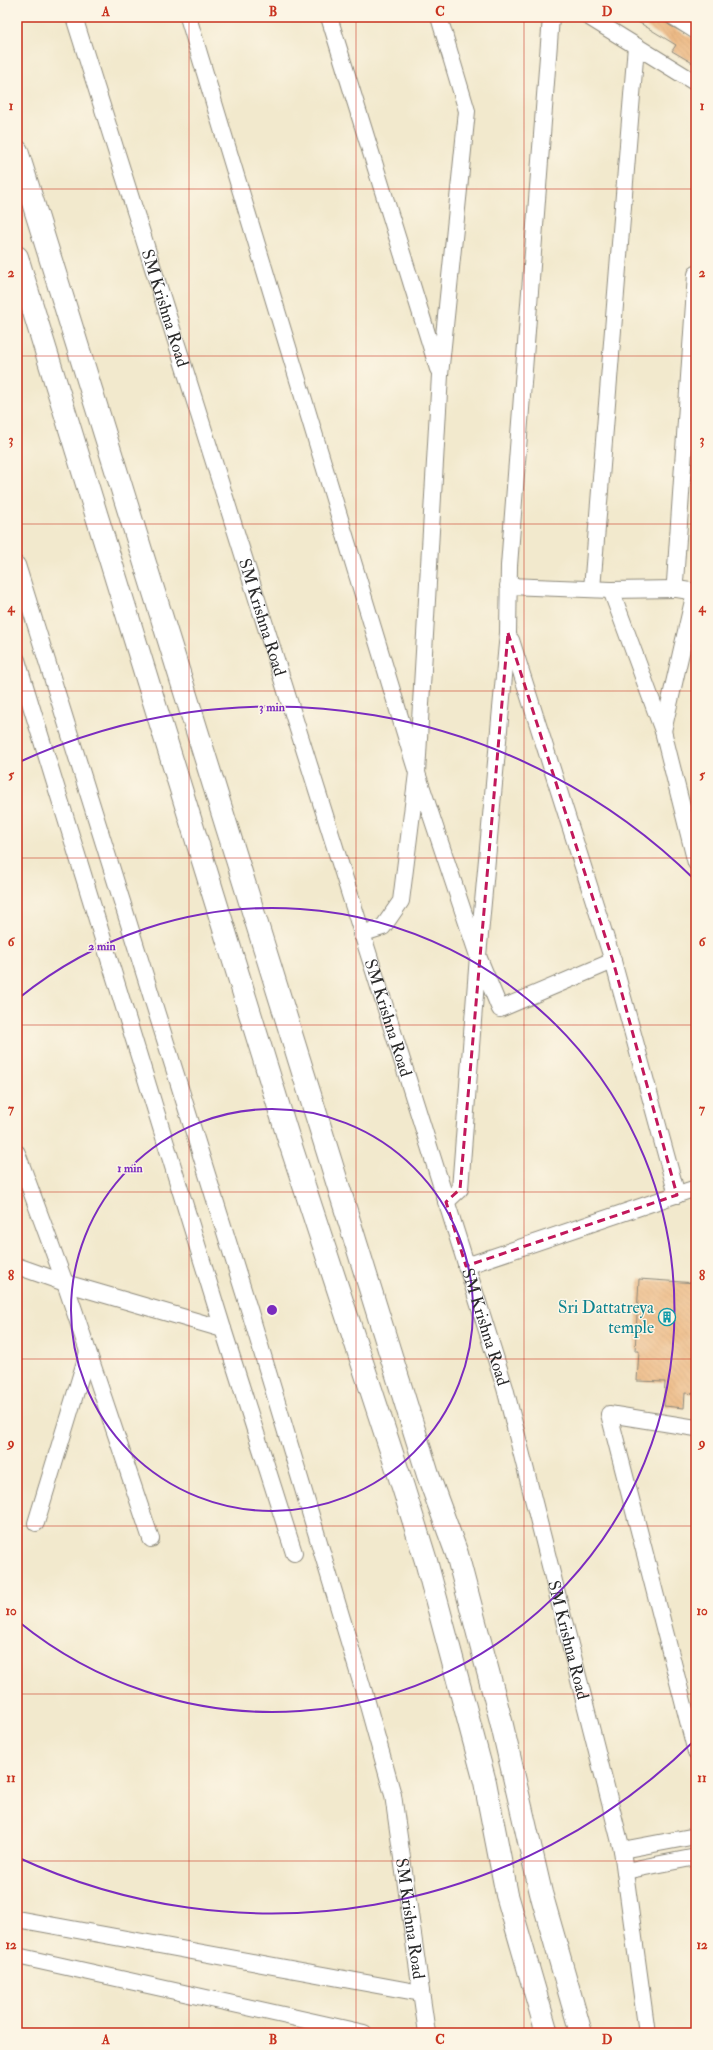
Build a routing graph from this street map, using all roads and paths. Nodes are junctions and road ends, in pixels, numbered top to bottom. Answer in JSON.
{"nodes":[{"id":1,"x":74,"y":17,"type":"edge"},
{"id":2,"x":188,"y":17,"type":"edge"},
{"id":3,"x":329,"y":17,"type":"edge"},
{"id":4,"x":439,"y":17,"type":"edge"},
{"id":5,"x":551,"y":17,"type":"edge"},
{"id":6,"x":589,"y":17,"type":"edge"},
{"id":7,"x":674,"y":17,"type":"edge"},
{"id":8,"x":696,"y":31,"type":"edge"},
{"id":9,"x":636,"y":46,"type":"junction"},
{"id":10,"x":696,"y":83,"type":"edge"},
{"id":11,"x":17,"y":151,"type":"edge"},
{"id":12,"x":17,"y":257,"type":"edge"},
{"id":13,"x":696,"y":274,"type":"edge"},
{"id":14,"x":440,"y":375,"type":"junction"},
{"id":15,"x":17,"y":565,"type":"edge"},
{"id":16,"x":508,"y":586,"type":"junction"},
{"id":17,"x":592,"y":589,"type":"junction"},
{"id":18,"x":677,"y":589,"type":"junction"},
{"id":19,"x":611,"y":590,"type":"junction"},
{"id":20,"x":695,"y":592,"type":"edge"},
{"id":21,"x":508,"y":632,"type":"junction"},
{"id":22,"x":17,"y":660,"type":"edge"},
{"id":23,"x":663,"y":731,"type":"junction"},
{"id":24,"x":417,"y":773,"type":"junction"},
{"id":25,"x":696,"y":863,"type":"edge"},
{"id":26,"x":361,"y":934,"type":"junction"},
{"id":27,"x":478,"y":956,"type":"junction"},
{"id":28,"x":613,"y":961,"type":"junction"},
{"id":29,"x":17,"y":1153,"type":"edge"},
{"id":30,"x":696,"y":1188,"type":"edge"},
{"id":31,"x":677,"y":1195,"type":"junction"},
{"id":32,"x":446,"y":1202,"type":"junction"},
{"id":33,"x":17,"y":1266,"type":"edge"},
{"id":34,"x":466,"y":1266,"type":"junction"},
{"id":35,"x":65,"y":1283,"type":"junction"},
{"id":36,"x":223,"y":1329,"type":"junction"},
{"id":37,"x":88,"y":1352,"type":"junction"},
{"id":38,"x":696,"y":1428,"type":"edge"},
{"id":39,"x":36,"y":1524,"type":"dead end"},
{"id":40,"x":151,"y":1539,"type":"dead end"},
{"id":41,"x":294,"y":1553,"type":"dead end"},
{"id":42,"x":696,"y":1752,"type":"edge"},
{"id":43,"x":696,"y":1836,"type":"edge"},
{"id":44,"x":622,"y":1850,"type":"junction"},
{"id":45,"x":696,"y":1857,"type":"edge"},
{"id":46,"x":625,"y":1871,"type":"junction"},
{"id":47,"x":17,"y":1919,"type":"edge"},
{"id":48,"x":17,"y":1956,"type":"edge"},
{"id":49,"x":421,"y":1993,"type":"junction"},
{"id":50,"x":314,"y":2027,"type":"edge"},
{"id":51,"x":364,"y":2033,"type":"edge"},
{"id":52,"x":427,"y":2033,"type":"edge"},
{"id":53,"x":547,"y":2033,"type":"edge"},
{"id":54,"x":581,"y":2033,"type":"edge"},
{"id":55,"x":647,"y":2033,"type":"edge"}],
"edges":[{"from":1,"to":26,"type":"street","name":"SM Krishna Road"},
{"from":2,"to":24,"type":"street"},
{"from":3,"to":14,"type":"street"},
{"from":4,"to":14,"type":"street"},
{"from":5,"to":16,"type":"street"},
{"from":6,"to":9,"type":"street"},
{"from":7,"to":8,"type":"street"},
{"from":9,"to":10,"type":"street"},
{"from":9,"to":17,"type":"street"},
{"from":11,"to":54,"type":"highway"},
{"from":12,"to":53,"type":"highway"},
{"from":13,"to":18,"type":"street"},
{"from":14,"to":24,"type":"street"},
{"from":15,"to":49,"type":"street","name":"SM Krishna Road"},
{"from":16,"to":17,"type":"street"},
{"from":16,"to":21,"type":"street"},
{"from":17,"to":19,"type":"street"},
{"from":18,"to":19,"type":"street"},
{"from":18,"to":20,"type":"street"},
{"from":19,"to":23,"type":"street"},
{"from":20,"to":23,"type":"street"},
{"from":21,"to":27,"type":"street"},
{"from":21,"to":28,"type":"street"},
{"from":22,"to":36,"type":"street"},
{"from":23,"to":25,"type":"street"},
{"from":24,"to":26,"type":"street"},
{"from":24,"to":27,"type":"street"},
{"from":26,"to":32,"type":"street","name":"SM Krishna Road"},
{"from":27,"to":28,"type":"street"},
{"from":27,"to":32,"type":"street"},
{"from":28,"to":31,"type":"street"},
{"from":29,"to":35,"type":"street"},
{"from":30,"to":31,"type":"street"},
{"from":31,"to":34,"type":"street"},
{"from":32,"to":34,"type":"street","name":"SM Krishna Road"},
{"from":33,"to":35,"type":"street"},
{"from":34,"to":44,"type":"street","name":"SM Krishna Road"},
{"from":35,"to":36,"type":"street"},
{"from":35,"to":37,"type":"street"},
{"from":36,"to":41,"type":"street"},
{"from":37,"to":39,"type":"street"},
{"from":37,"to":40,"type":"street"},
{"from":38,"to":42,"type":"street"},
{"from":43,"to":44,"type":"street"},
{"from":44,"to":46,"type":"street","name":"SM Krishna Road"},
{"from":45,"to":46,"type":"street"},
{"from":46,"to":55,"type":"street","name":"SM Krishna Road"},
{"from":47,"to":49,"type":"street"},
{"from":48,"to":50,"type":"street"},
{"from":49,"to":52,"type":"street","name":"SM Krishna Road"},
{"from":50,"to":51,"type":"street"}]}
